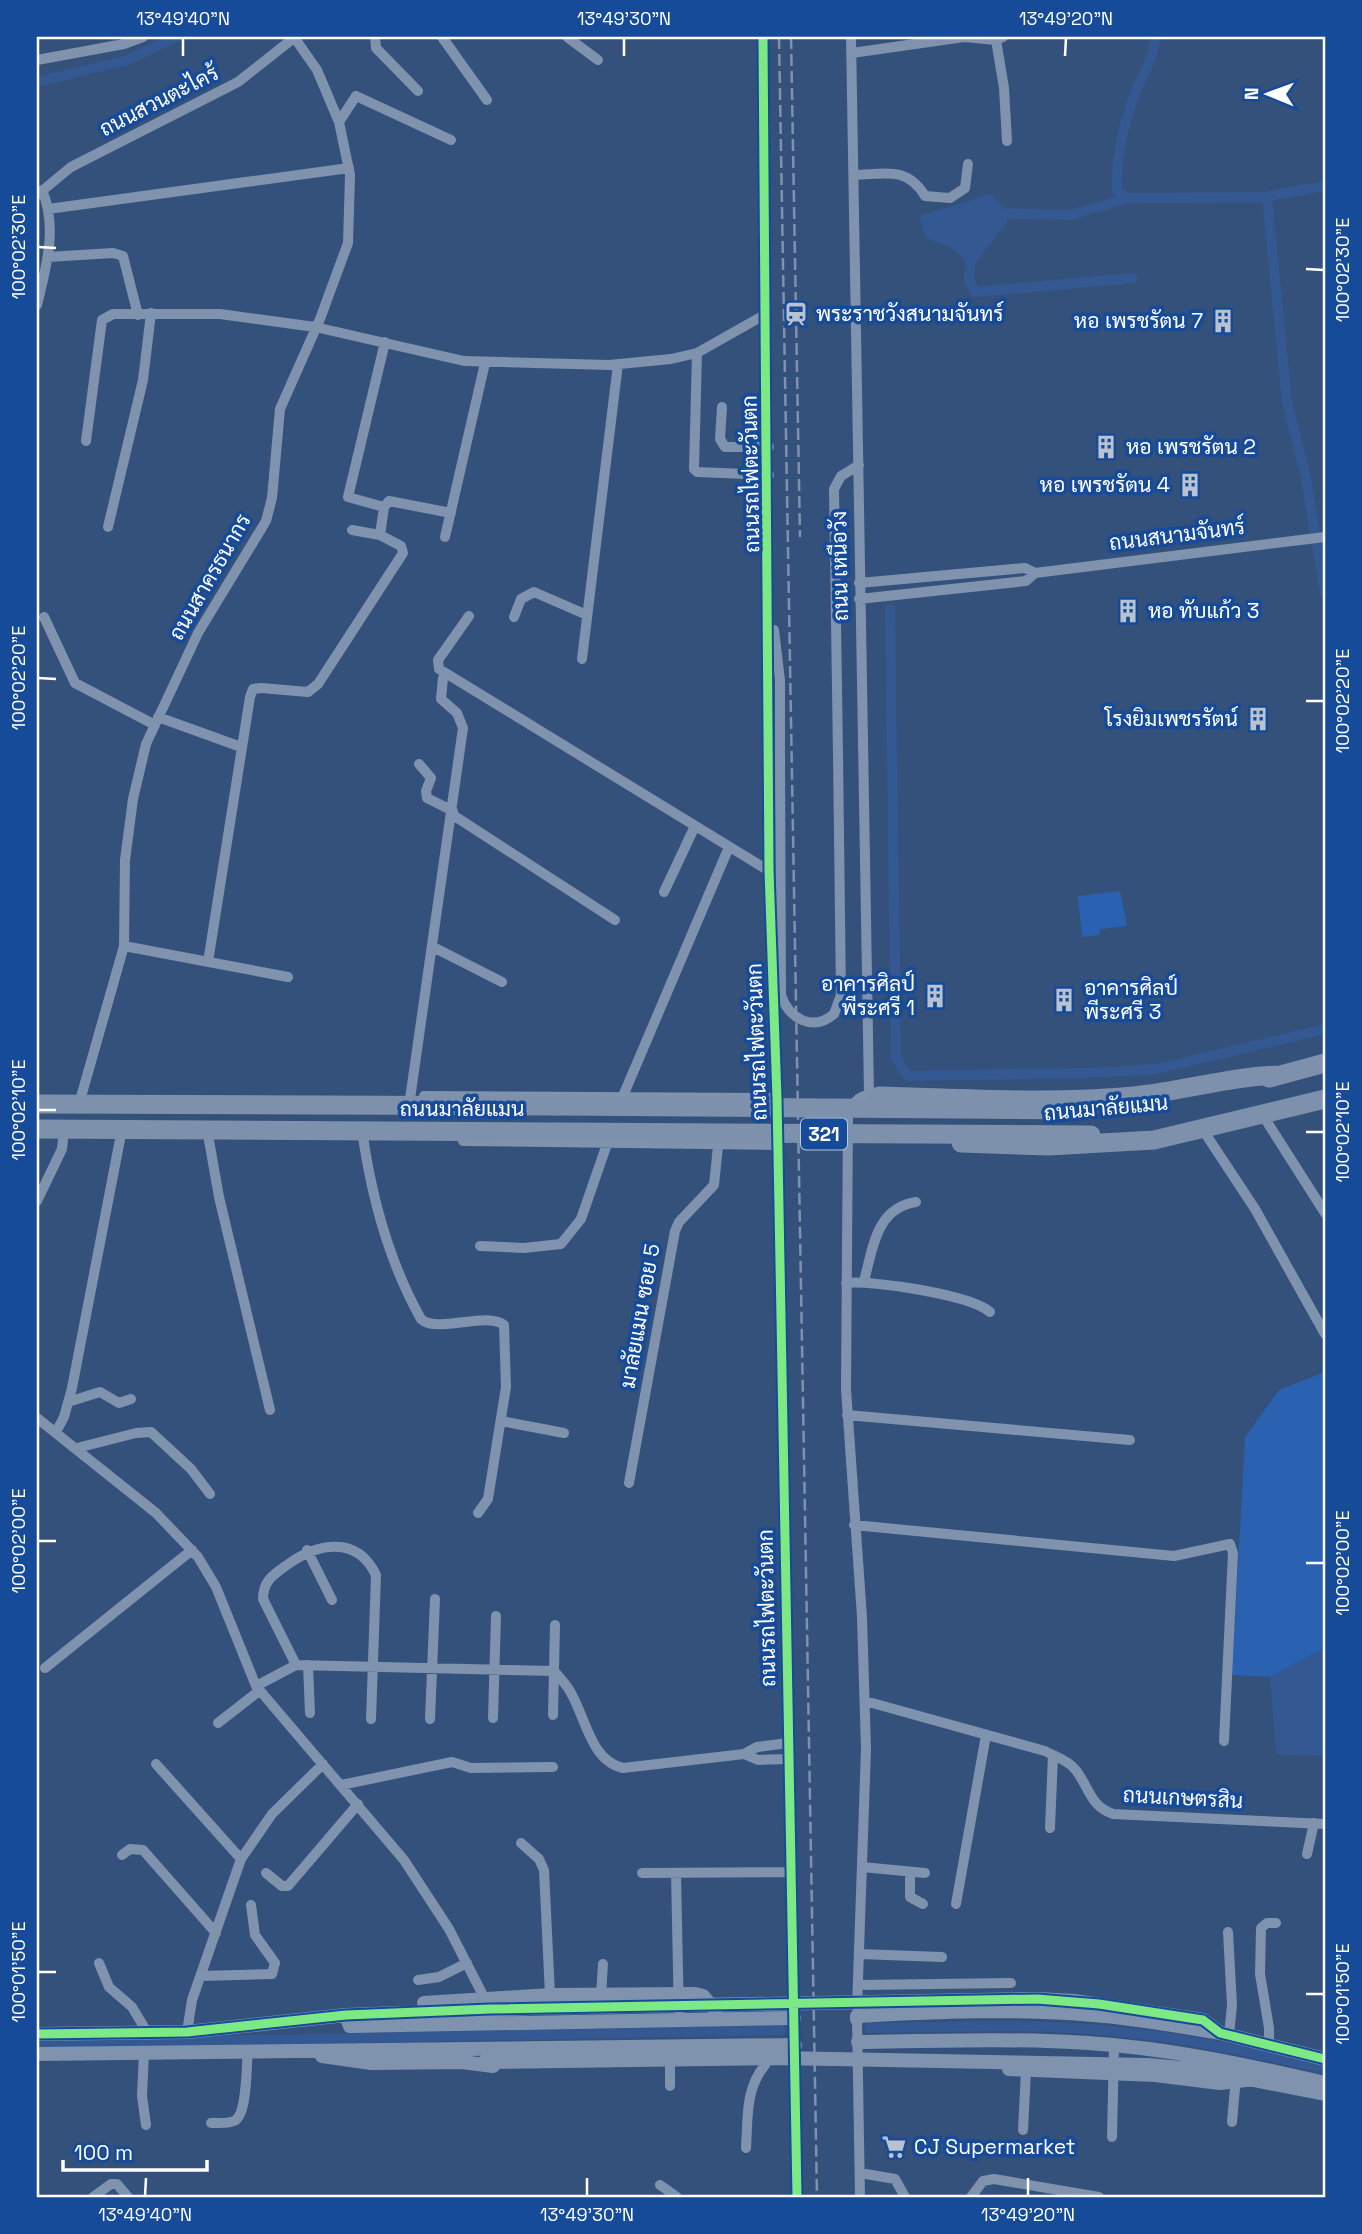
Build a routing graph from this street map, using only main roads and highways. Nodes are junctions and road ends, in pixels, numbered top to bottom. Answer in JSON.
{"nodes":[{"id":1,"x":1325,"y":1063,"type":"edge"},
{"id":2,"x":1281,"y":1075,"type":"junction"},
{"id":3,"x":1325,"y":1090,"type":"edge"},
{"id":4,"x":874,"y":1095,"type":"road end"},
{"id":5,"x":1325,"y":1099,"type":"edge"},
{"id":6,"x":37,"y":1104,"type":"edge"},
{"id":7,"x":37,"y":1129,"type":"edge"},
{"id":8,"x":848,"y":1140,"type":"road end"}],
"edges":[{"from":1,"to":2,"type":"highway","name":"ถนนมาลัยแมน","number":"321"},
{"from":2,"to":4,"type":"highway"},
{"from":2,"to":6,"type":"highway","name":"ถนนมาลัยแมน","number":"321","bridge":true},
{"from":3,"to":7,"type":"highway","name":"ถนนมาลัยแมน","number":"321","bridge":true},
{"from":5,"to":8,"type":"highway"}]}
